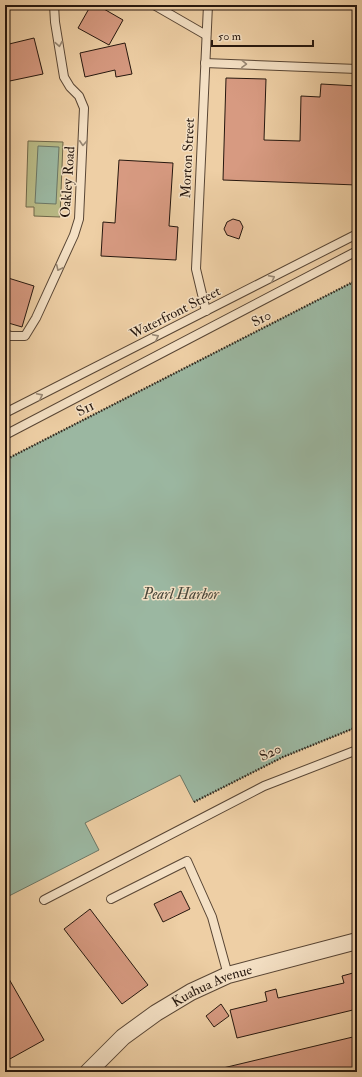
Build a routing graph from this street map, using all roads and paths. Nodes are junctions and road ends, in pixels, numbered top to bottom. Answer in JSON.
{"nodes":[{"id":1,"x":54,"y":5,"type":"edge"},
{"id":2,"x":154,"y":5,"type":"edge"},
{"id":3,"x":208,"y":5,"type":"edge"},
{"id":4,"x":206,"y":35,"type":"junction"},
{"id":5,"x":205,"y":63,"type":"junction"},
{"id":6,"x":357,"y":69,"type":"edge"},
{"id":7,"x":357,"y":234,"type":"edge"},
{"id":8,"x":357,"y":251,"type":"edge"},
{"id":9,"x":357,"y":280,"type":"edge"},
{"id":10,"x":206,"y":311,"type":"junction"},
{"id":11,"x":5,"y":334,"type":"edge"},
{"id":12,"x":174,"y":374,"type":"joint"},
{"id":13,"x":5,"y":413,"type":"edge"},
{"id":14,"x":5,"y":435,"type":"edge"},
{"id":15,"x":5,"y":460,"type":"edge"},
{"id":16,"x":357,"y":727,"type":"edge"},
{"id":17,"x":357,"y":750,"type":"edge"},
{"id":18,"x":194,"y":802,"type":"dead end"},
{"id":19,"x":111,"y":899,"type":"dead end"},
{"id":20,"x":44,"y":900,"type":"dead end"},
{"id":21,"x":357,"y":942,"type":"edge"},
{"id":22,"x":228,"y":975,"type":"junction"},
{"id":23,"x":88,"y":1072,"type":"edge"}],
"edges":[{"from":1,"to":11,"type":"lane","name":"Oakley Road","one_way":true},
{"from":2,"to":4,"type":"lane"},
{"from":3,"to":4,"type":"lane","name":"Morton Street"},
{"from":4,"to":5,"type":"lane","name":"Morton Street"},
{"from":5,"to":6,"type":"lane","one_way":true},
{"from":5,"to":10,"type":"lane","name":"Morton Street"},
{"from":10,"to":7,"type":"lane","name":"Waterfront Street","one_way":true},
{"from":8,"to":14,"type":"lane"},
{"from":9,"to":12,"type":"path","name":"S10"},
{"from":13,"to":10,"type":"lane","name":"Waterfront Street","one_way":true},
{"from":12,"to":15,"type":"path","name":"S11"},
{"from":16,"to":18,"type":"path","name":"S20"},
{"from":17,"to":20,"type":"lane"},
{"from":19,"to":22,"type":"lane"},
{"from":21,"to":22,"type":"street","name":"Kuahua Avenue"},
{"from":22,"to":23,"type":"street","name":"Kuahua Avenue"}]}
